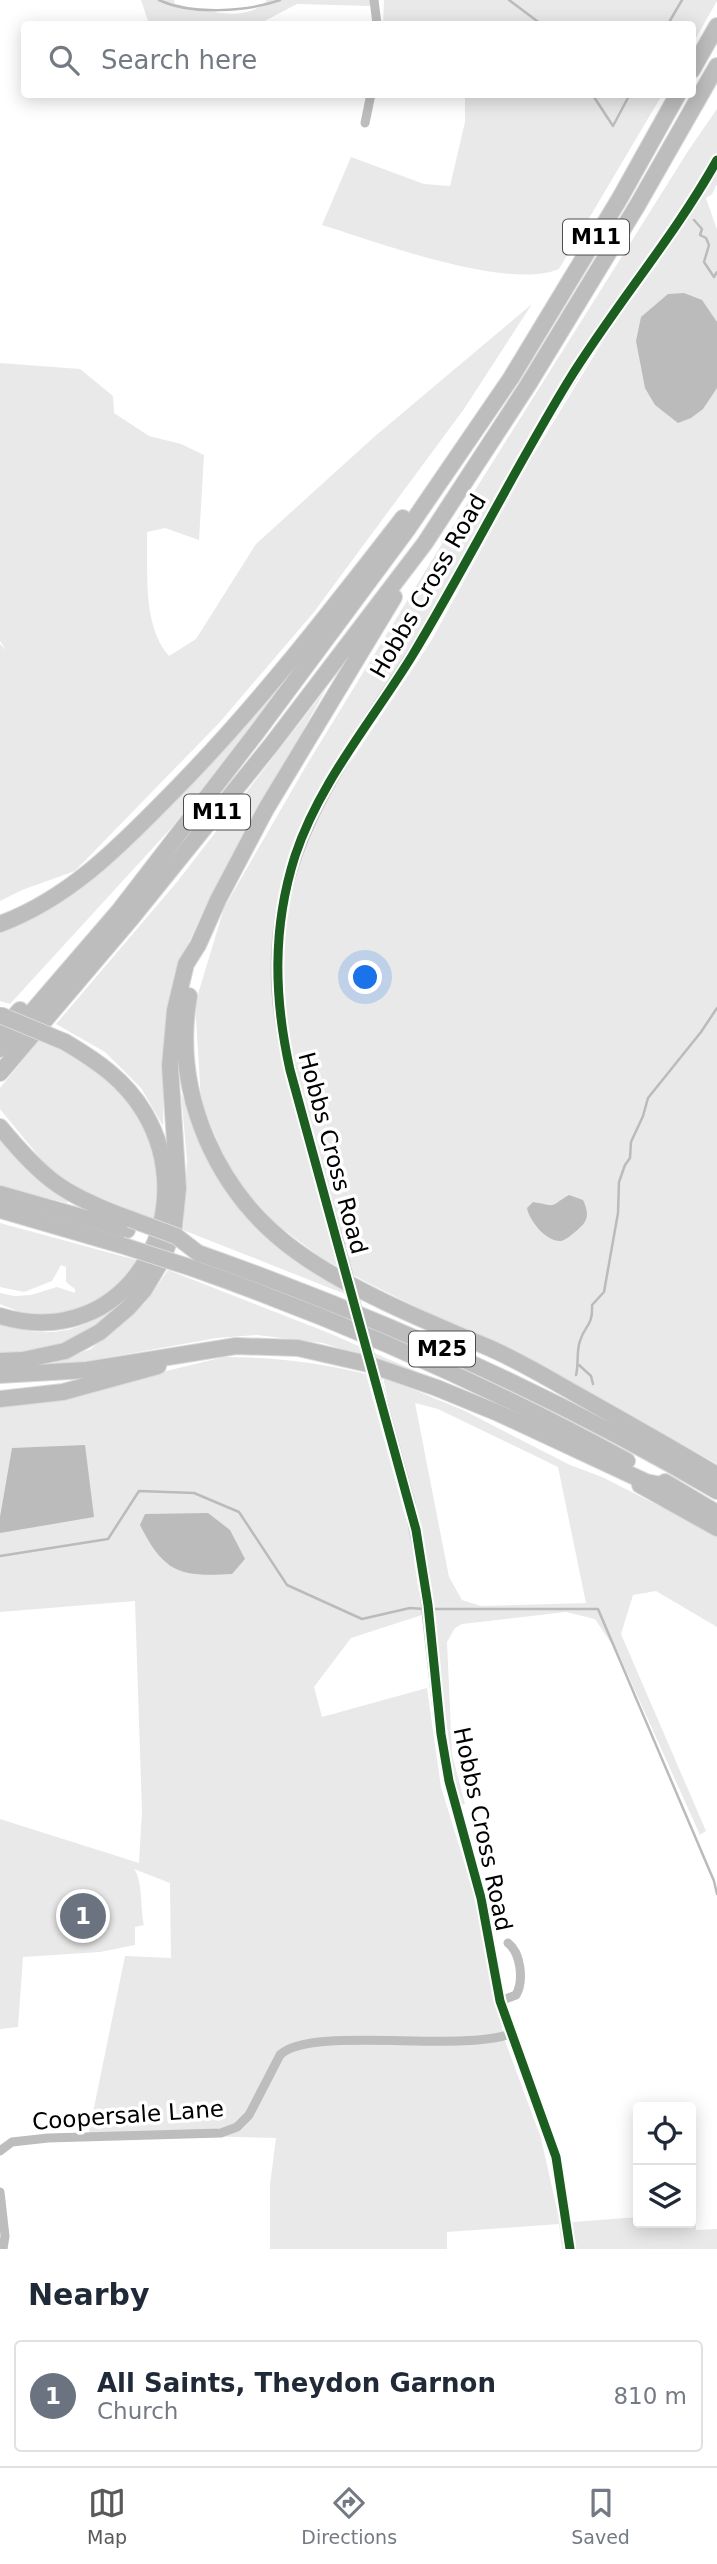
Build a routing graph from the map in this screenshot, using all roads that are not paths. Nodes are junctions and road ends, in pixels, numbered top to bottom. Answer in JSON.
{"nodes":[{"id":1,"x":374,"y":0,"type":"edge"},
{"id":2,"x":377,"y":21,"type":"edge"},
{"id":3,"x":717,"y":26,"type":"edge"},
{"id":4,"x":696,"y":63,"type":"edge"},
{"id":5,"x":717,"y":66,"type":"edge"},
{"id":6,"x":370,"y":98,"type":"edge"},
{"id":7,"x":676,"y":98,"type":"edge"},
{"id":8,"x":365,"y":123,"type":"dead end"},
{"id":9,"x":717,"y":160,"type":"edge"},
{"id":10,"x":511,"y":378,"type":"junction"},
{"id":11,"x":425,"y":543,"type":"junction"},
{"id":12,"x":119,"y":911,"type":"junction"},
{"id":13,"x":0,"y":924,"type":"edge"},
{"id":14,"x":198,"y":945,"type":"junction"},
{"id":15,"x":0,"y":1015,"type":"edge"},
{"id":16,"x":0,"y":1031,"type":"edge"},
{"id":17,"x":0,"y":1049,"type":"edge"},
{"id":18,"x":0,"y":1073,"type":"edge"},
{"id":19,"x":0,"y":1127,"type":"edge"},
{"id":20,"x":0,"y":1194,"type":"edge"},
{"id":21,"x":0,"y":1210,"type":"edge"},
{"id":22,"x":126,"y":1231,"type":"junction"},
{"id":23,"x":195,"y":1261,"type":"junction"},
{"id":24,"x":0,"y":1316,"type":"edge"},
{"id":25,"x":474,"y":1342,"type":"junction"},
{"id":26,"x":176,"y":1357,"type":"junction"},
{"id":27,"x":0,"y":1361,"type":"edge"},
{"id":28,"x":0,"y":1374,"type":"edge"},
{"id":29,"x":0,"y":1399,"type":"edge"},
{"id":30,"x":474,"y":1404,"type":"junction"},
{"id":31,"x":675,"y":1466,"type":"junction"},
{"id":32,"x":717,"y":1475,"type":"edge"},
{"id":33,"x":672,"y":1487,"type":"junction"},
{"id":34,"x":717,"y":1491,"type":"edge"},
{"id":35,"x":717,"y":1513,"type":"edge"},
{"id":36,"x":717,"y":1528,"type":"edge"},
{"id":37,"x":508,"y":1942,"type":"dead end"},
{"id":38,"x":500,"y":2001,"type":"junction"},
{"id":39,"x":510,"y":2034,"type":"junction"},
{"id":40,"x":0,"y":2151,"type":"edge"},
{"id":41,"x":0,"y":2192,"type":"edge"},
{"id":42,"x":3,"y":2249,"type":"edge"},
{"id":43,"x":570,"y":2249,"type":"edge"}],
"edges":[{"from":1,"to":2,"type":"street"},
{"from":3,"to":4,"type":"highway"},
{"from":5,"to":11,"type":"highway","number":"M11"},
{"from":6,"to":8,"type":"street"},
{"from":7,"to":10,"type":"highway","number":"M11"},
{"from":9,"to":38,"type":"street","name":"Hobbs Cross Road","bridge":true},
{"from":10,"to":12,"type":"highway","number":"M11"},
{"from":10,"to":13,"type":"highway"},
{"from":11,"to":14,"type":"highway"},
{"from":11,"to":18,"type":"highway","number":"M11"},
{"from":12,"to":16,"type":"highway"},
{"from":12,"to":17,"type":"highway","number":"M11"},
{"from":14,"to":25,"type":"highway"},
{"from":14,"to":27,"type":"highway"},
{"from":15,"to":24,"type":"highway","bridge":true},
{"from":19,"to":22,"type":"highway"},
{"from":20,"to":22,"type":"highway","number":"M25"},
{"from":21,"to":22,"type":"highway","number":"M25"},
{"from":22,"to":23,"type":"highway","number":"M25","bridge":true},
{"from":22,"to":23,"type":"highway","bridge":true},
{"from":23,"to":31,"type":"highway","number":"M25"},
{"from":23,"to":33,"type":"highway","number":"M25"},
{"from":25,"to":31,"type":"highway","number":"M25"},
{"from":25,"to":32,"type":"highway","number":"M25"},
{"from":26,"to":28,"type":"highway"},
{"from":26,"to":29,"type":"highway"},
{"from":26,"to":30,"type":"highway"},
{"from":30,"to":33,"type":"highway"},
{"from":30,"to":36,"type":"highway"},
{"from":31,"to":34,"type":"highway","number":"M25"},
{"from":33,"to":35,"type":"highway","number":"M25"},
{"from":37,"to":38,"type":"street","name":"Hobbs Cross Road"},
{"from":38,"to":39,"type":"street","name":"Hobbs Cross Road"},
{"from":39,"to":40,"type":"street","name":"Coopersale Lane"},
{"from":39,"to":43,"type":"street","name":"Hobbs Cross Road"},
{"from":41,"to":42,"type":"street"}]}
